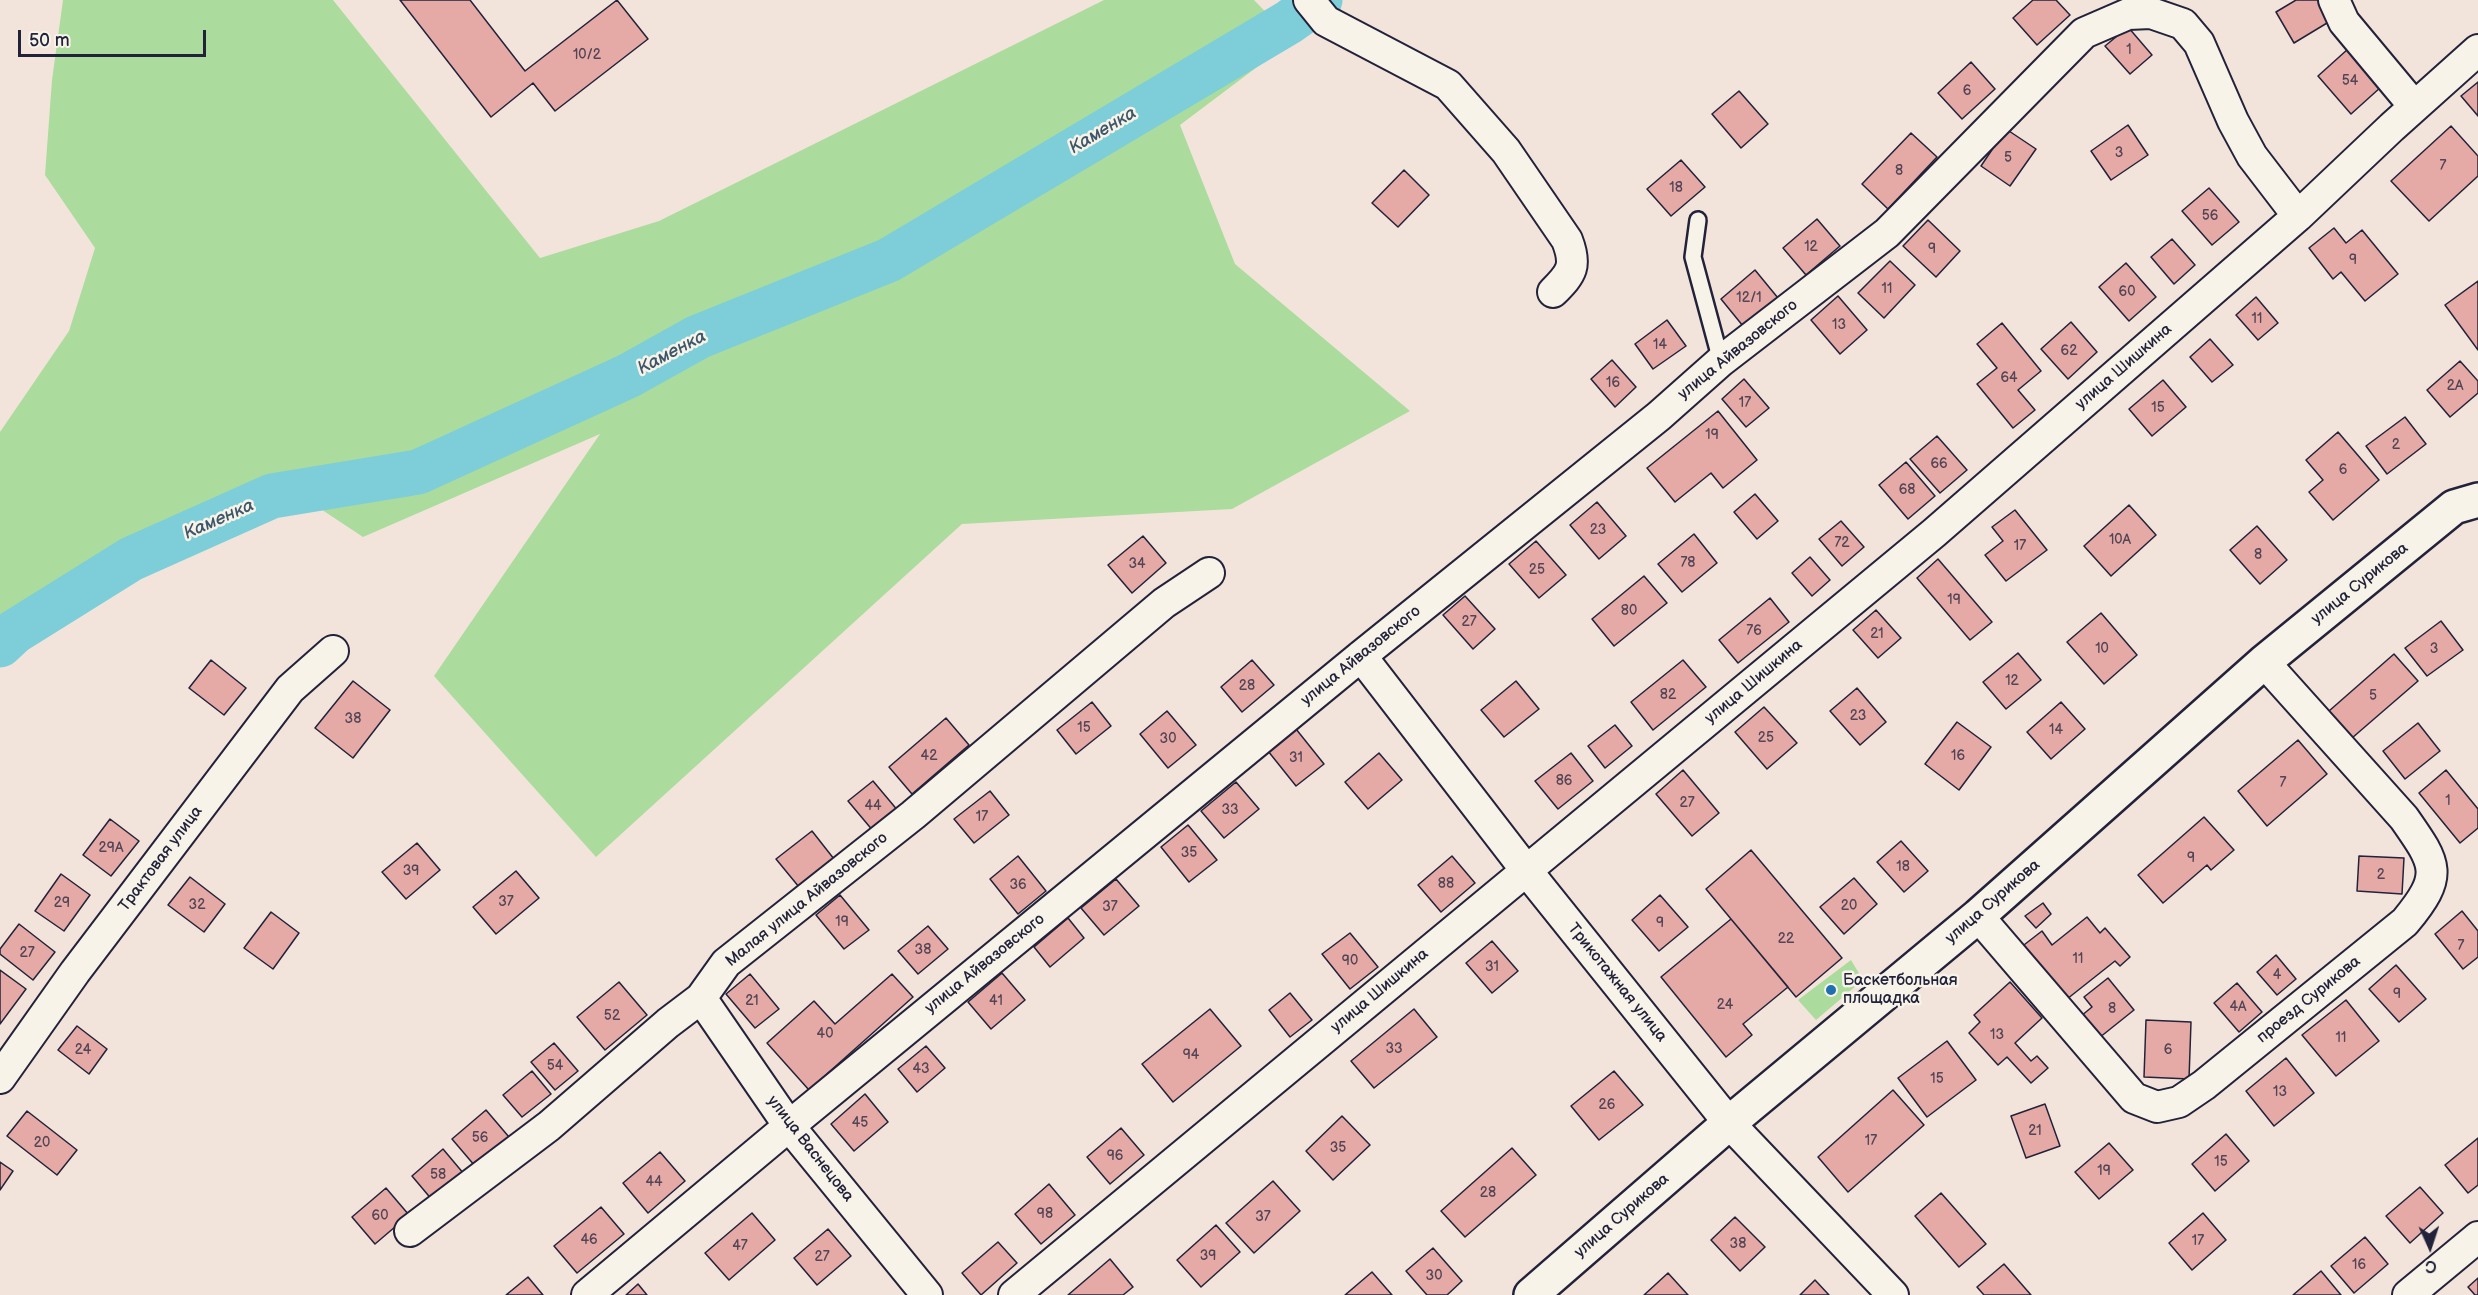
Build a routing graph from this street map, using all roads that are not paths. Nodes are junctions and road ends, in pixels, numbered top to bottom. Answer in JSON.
{"nodes":[{"id":1,"x":2334,"y":0,"type":"edge"},
{"id":2,"x":1317,"y":11,"type":"edge"},
{"id":3,"x":2478,"y":50,"type":"edge"},
{"id":4,"x":2414,"y":106,"type":"junction"},
{"id":5,"x":2298,"y":216,"type":"junction"},
{"id":6,"x":1698,"y":220,"type":"dead end"},
{"id":7,"x":1553,"y":292,"type":"dead end"},
{"id":8,"x":1721,"y":361,"type":"junction"},
{"id":9,"x":2466,"y":504,"type":"edge"},
{"id":10,"x":1209,"y":573,"type":"dead end"},
{"id":11,"x":333,"y":651,"type":"dead end"},
{"id":12,"x":1361,"y":656,"type":"junction"},
{"id":13,"x":2264,"y":662,"type":"junction"},
{"id":14,"x":1526,"y":870,"type":"junction"},
{"id":15,"x":1978,"y":916,"type":"junction"},
{"id":16,"x":701,"y":998,"type":"junction"},
{"id":17,"x":0,"y":1078,"type":"edge"},
{"id":18,"x":1730,"y":1123,"type":"junction"},
{"id":19,"x":789,"y":1126,"type":"junction"},
{"id":20,"x":410,"y":1231,"type":"dead end"},
{"id":21,"x":2478,"y":1237,"type":"edge"},
{"id":22,"x":587,"y":1295,"type":"edge"},
{"id":23,"x":927,"y":1295,"type":"edge"},
{"id":24,"x":1014,"y":1295,"type":"edge"},
{"id":25,"x":1531,"y":1295,"type":"edge"},
{"id":26,"x":1893,"y":1295,"type":"edge"},
{"id":27,"x":2408,"y":1295,"type":"edge"}],
"edges":[{"from":1,"to":4,"type":"street"},
{"from":2,"to":7,"type":"street"},
{"from":3,"to":4,"type":"street","name":"улица Шишкина"},
{"from":4,"to":5,"type":"street","name":"улица Шишкина"},
{"from":5,"to":8,"type":"street","name":"улица Айвазовского"},
{"from":5,"to":14,"type":"street","name":"улица Шишкина"},
{"from":6,"to":8,"type":"lane"},
{"from":8,"to":12,"type":"street","name":"улица Айвазовского"},
{"from":9,"to":13,"type":"street","name":"улица Сурикова"},
{"from":10,"to":16,"type":"street","name":"Малая улица Айвазовского"},
{"from":11,"to":17,"type":"street","name":"Трактовая улица"},
{"from":12,"to":14,"type":"street","name":"Трикотажная улица"},
{"from":12,"to":19,"type":"street","name":"улица Айвазовского"},
{"from":13,"to":15,"type":"street","name":"улица Сурикова"},
{"from":13,"to":15,"type":"street","name":"проезд Сурикова"},
{"from":14,"to":18,"type":"street","name":"Трикотажная улица"},
{"from":14,"to":24,"type":"street","name":"улица Шишкина"},
{"from":15,"to":18,"type":"street","name":"улица Сурикова"},
{"from":16,"to":19,"type":"street","name":"улица Васнецова"},
{"from":16,"to":20,"type":"street","name":"Малая улица Айвазовского"},
{"from":18,"to":25,"type":"street","name":"улица Сурикова"},
{"from":18,"to":26,"type":"street","name":"Трикотажная улица"},
{"from":19,"to":22,"type":"street","name":"улица Айвазовского"},
{"from":19,"to":23,"type":"street","name":"улица Васнецова"},
{"from":21,"to":27,"type":"street"}]}
